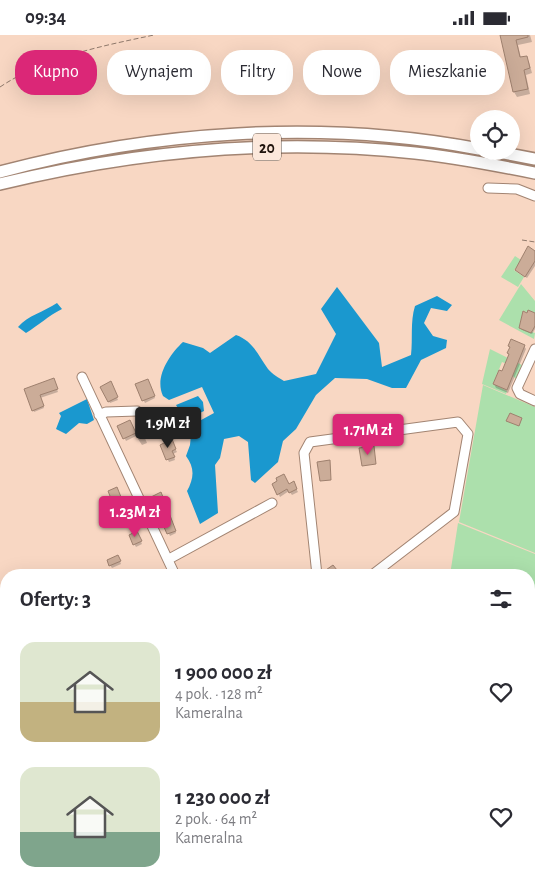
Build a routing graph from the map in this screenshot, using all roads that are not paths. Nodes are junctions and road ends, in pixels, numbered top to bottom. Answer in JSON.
{"nodes":[{"id":1,"x":470,"y":148,"type":"edge"},
{"id":2,"x":520,"y":156,"type":"edge"},
{"id":3,"x":535,"y":159,"type":"edge"},
{"id":4,"x":0,"y":172,"type":"edge"},
{"id":5,"x":535,"y":173,"type":"edge"},
{"id":6,"x":0,"y":184,"type":"edge"},
{"id":7,"x":488,"y":188,"type":"dead end"},
{"id":8,"x":535,"y":196,"type":"edge"},
{"id":9,"x":535,"y":349,"type":"edge"},
{"id":10,"x":82,"y":377,"type":"dead end"},
{"id":11,"x":535,"y":401,"type":"edge"},
{"id":12,"x":137,"y":411,"type":"dead end"},
{"id":13,"x":99,"y":415,"type":"junction"},
{"id":14,"x":272,"y":503,"type":"dead end"},
{"id":15,"x":168,"y":559,"type":"junction"},
{"id":16,"x":172,"y":569,"type":"edge"},
{"id":17,"x":317,"y":569,"type":"edge"},
{"id":18,"x":380,"y":569,"type":"edge"}],
"edges":[{"from":1,"to":4,"type":"main road","number":"20"},
{"from":2,"to":3,"type":"main road"},
{"from":5,"to":6,"type":"main road","number":"20"},
{"from":7,"to":8,"type":"street"},
{"from":9,"to":11,"type":"street"},
{"from":10,"to":13,"type":"street"},
{"from":12,"to":13,"type":"street"},
{"from":13,"to":15,"type":"street"},
{"from":14,"to":15,"type":"street"},
{"from":15,"to":16,"type":"street"},
{"from":17,"to":18,"type":"street"}]}
